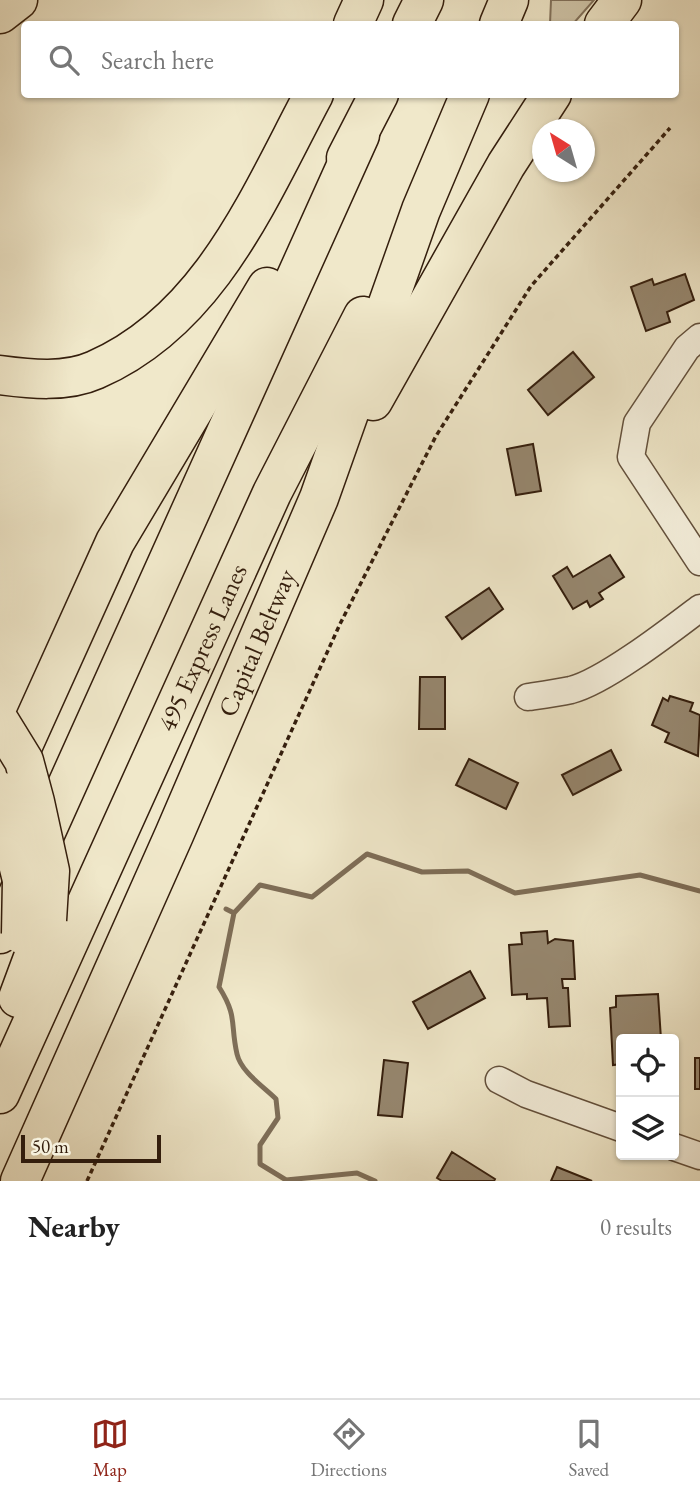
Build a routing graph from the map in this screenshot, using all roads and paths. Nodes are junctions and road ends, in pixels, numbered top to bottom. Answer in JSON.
{"nodes":[{"id":1,"x":18,"y":0,"type":"edge"},
{"id":2,"x":364,"y":0,"type":"edge"},
{"id":3,"x":424,"y":0,"type":"edge"},
{"id":4,"x":509,"y":0,"type":"edge"},
{"id":5,"x":622,"y":0,"type":"edge"},
{"id":6,"x":0,"y":14,"type":"edge"},
{"id":7,"x":354,"y":21,"type":"edge"},
{"id":8,"x":414,"y":21,"type":"edge"},
{"id":9,"x":500,"y":21,"type":"edge"},
{"id":10,"x":606,"y":21,"type":"edge"},
{"id":11,"x":312,"y":98,"type":"edge"},
{"id":12,"x":377,"y":98,"type":"edge"},
{"id":13,"x":468,"y":98,"type":"edge"},
{"id":14,"x":549,"y":98,"type":"edge"},
{"id":15,"x":670,"y":128,"type":"dead end"},
{"id":16,"x":360,"y":135,"type":"junction"},
{"id":17,"x":421,"y":210,"type":"junction"},
{"id":18,"x":700,"y":337,"type":"edge"},
{"id":19,"x":0,"y":375,"type":"edge"},
{"id":20,"x":319,"y":498,"type":"junction"},
{"id":21,"x":700,"y":562,"type":"edge"},
{"id":22,"x":700,"y":608,"type":"edge"},
{"id":23,"x":528,"y":697,"type":"dead end"},
{"id":24,"x":0,"y":722,"type":"edge"},
{"id":25,"x":0,"y":794,"type":"edge"},
{"id":26,"x":22,"y":880,"type":"junction"},
{"id":27,"x":23,"y":929,"type":"edge"},
{"id":28,"x":0,"y":992,"type":"edge"},
{"id":29,"x":0,"y":1042,"type":"edge"},
{"id":30,"x":499,"y":1080,"type":"dead end"},
{"id":31,"x":0,"y":1094,"type":"edge"},
{"id":32,"x":616,"y":1126,"type":"edge"},
{"id":33,"x":679,"y":1149,"type":"edge"},
{"id":34,"x":700,"y":1156,"type":"edge"},
{"id":35,"x":20,"y":1181,"type":"edge"},
{"id":36,"x":87,"y":1181,"type":"edge"}],
"edges":[{"from":1,"to":6,"type":"highway"},
{"from":2,"to":7,"type":"highway"},
{"from":3,"to":8,"type":"highway"},
{"from":4,"to":9,"type":"highway"},
{"from":5,"to":10,"type":"highway"},
{"from":11,"to":19,"type":"highway"},
{"from":12,"to":16,"type":"highway"},
{"from":13,"to":17,"type":"highway","name":"Capital Beltway"},
{"from":14,"to":20,"type":"highway"},
{"from":15,"to":36,"type":"path"},
{"from":16,"to":25,"type":"highway"},
{"from":16,"to":26,"type":"highway"},
{"from":17,"to":20,"type":"highway","name":"Capital Beltway"},
{"from":17,"to":31,"type":"highway","name":"495 Express Lanes"},
{"from":18,"to":21,"type":"street"},
{"from":20,"to":35,"type":"highway","name":"Capital Beltway"},
{"from":22,"to":23,"type":"street"},
{"from":24,"to":27,"type":"highway","bridge":true},
{"from":25,"to":26,"type":"highway","bridge":true},
{"from":26,"to":27,"type":"highway","bridge":true},
{"from":27,"to":28,"type":"highway"},
{"from":27,"to":29,"type":"highway"},
{"from":30,"to":32,"type":"street"},
{"from":33,"to":34,"type":"street"}]}
